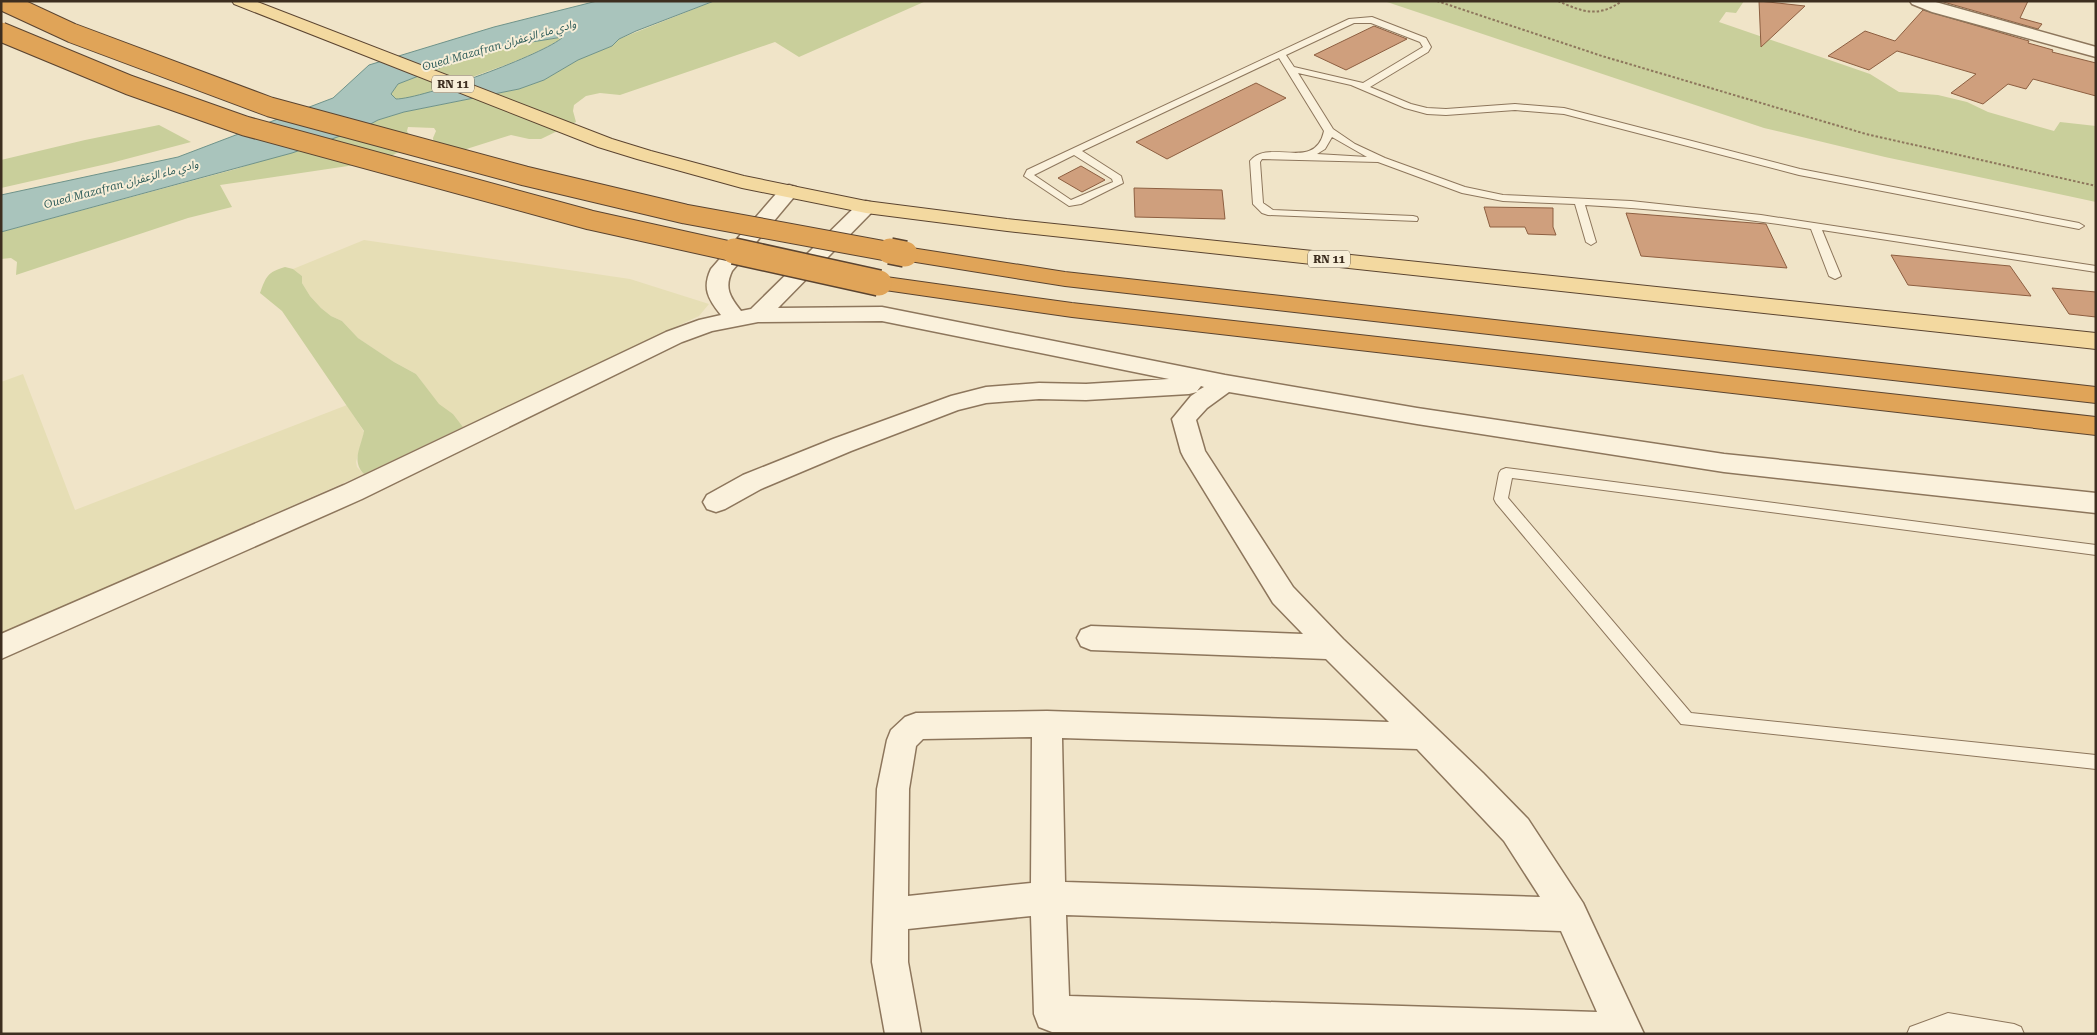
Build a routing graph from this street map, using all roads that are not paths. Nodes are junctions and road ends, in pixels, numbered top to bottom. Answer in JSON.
{"nodes":[{"id":1,"x":3,"y":1,"type":"edge"},
{"id":2,"x":240,"y":1,"type":"edge"},
{"id":3,"x":1918,"y":1,"type":"edge"},
{"id":4,"x":1,"y":32,"type":"edge"},
{"id":5,"x":2096,"y":52,"type":"edge"},
{"id":6,"x":1281,"y":54,"type":"junction"},
{"id":7,"x":1290,"y":69,"type":"junction"},
{"id":8,"x":1363,"y":87,"type":"junction"},
{"id":9,"x":1329,"y":131,"type":"junction"},
{"id":10,"x":1075,"y":151,"type":"junction"},
{"id":11,"x":1305,"y":156,"type":"junction"},
{"id":12,"x":1382,"y":160,"type":"junction"},
{"id":13,"x":789,"y":191,"type":"junction"},
{"id":14,"x":1579,"y":202,"type":"junction"},
{"id":15,"x":866,"y":207,"type":"junction"},
{"id":16,"x":1413,"y":219,"type":"dead end"},
{"id":17,"x":1815,"y":226,"type":"junction"},
{"id":18,"x":2079,"y":226,"type":"dead end"},
{"id":19,"x":1591,"y":242,"type":"dead end"},
{"id":20,"x":2096,"y":269,"type":"edge"},
{"id":21,"x":1835,"y":276,"type":"dead end"},
{"id":22,"x":747,"y":317,"type":"junction"},
{"id":23,"x":2096,"y":341,"type":"edge"},
{"id":24,"x":1225,"y":384,"type":"junction"},
{"id":25,"x":2096,"y":395,"type":"edge"},
{"id":26,"x":2096,"y":426,"type":"edge"},
{"id":27,"x":716,"y":502,"type":"dead end"},
{"id":28,"x":2096,"y":503,"type":"edge"},
{"id":29,"x":2096,"y":550,"type":"edge"},
{"id":30,"x":1091,"y":638,"type":"dead end"},
{"id":31,"x":1,"y":647,"type":"edge"},
{"id":32,"x":1333,"y":647,"type":"junction"},
{"id":33,"x":1048,"y":724,"type":"junction"},
{"id":34,"x":1423,"y":736,"type":"junction"},
{"id":35,"x":2096,"y":762,"type":"edge"},
{"id":36,"x":1048,"y":898,"type":"junction"},
{"id":37,"x":891,"y":914,"type":"junction"},
{"id":38,"x":1571,"y":915,"type":"junction"},
{"id":39,"x":1626,"y":1032,"type":"edge"},
{"id":40,"x":903,"y":1034,"type":"edge"},
{"id":41,"x":1916,"y":1034,"type":"edge"},
{"id":42,"x":2014,"y":1034,"type":"edge"}],
"edges":[{"from":1,"to":25,"type":"highway","bridge":true},
{"from":2,"to":13,"type":"main road","number":"RN 11"},
{"from":3,"to":5,"type":"street"},
{"from":4,"to":26,"type":"highway","bridge":true},
{"from":6,"to":7,"type":"lane"},
{"from":6,"to":8,"type":"lane"},
{"from":6,"to":10,"type":"lane"},
{"from":7,"to":8,"type":"lane"},
{"from":7,"to":9,"type":"lane"},
{"from":8,"to":18,"type":"lane"},
{"from":9,"to":11,"type":"lane"},
{"from":9,"to":12,"type":"lane"},
{"from":10,"to":10,"type":"lane"},
{"from":11,"to":12,"type":"lane"},
{"from":11,"to":16,"type":"lane"},
{"from":12,"to":14,"type":"lane"},
{"from":13,"to":15,"type":"main road","number":"RN 11"},
{"from":13,"to":22,"type":"street"},
{"from":14,"to":17,"type":"lane"},
{"from":14,"to":19,"type":"lane"},
{"from":15,"to":22,"type":"street"},
{"from":15,"to":23,"type":"main road","number":"RN 11"},
{"from":17,"to":20,"type":"lane"},
{"from":17,"to":21,"type":"lane"},
{"from":22,"to":24,"type":"street"},
{"from":22,"to":31,"type":"street"},
{"from":24,"to":27,"type":"street"},
{"from":24,"to":28,"type":"street"},
{"from":24,"to":32,"type":"street"},
{"from":29,"to":35,"type":"lane"},
{"from":30,"to":32,"type":"street"},
{"from":32,"to":34,"type":"street"},
{"from":33,"to":34,"type":"street"},
{"from":33,"to":36,"type":"street"},
{"from":33,"to":37,"type":"street"},
{"from":34,"to":38,"type":"street"},
{"from":36,"to":37,"type":"street"},
{"from":36,"to":38,"type":"street"},
{"from":36,"to":39,"type":"street"},
{"from":37,"to":40,"type":"street"},
{"from":38,"to":39,"type":"street"},
{"from":41,"to":42,"type":"lane"}]}
